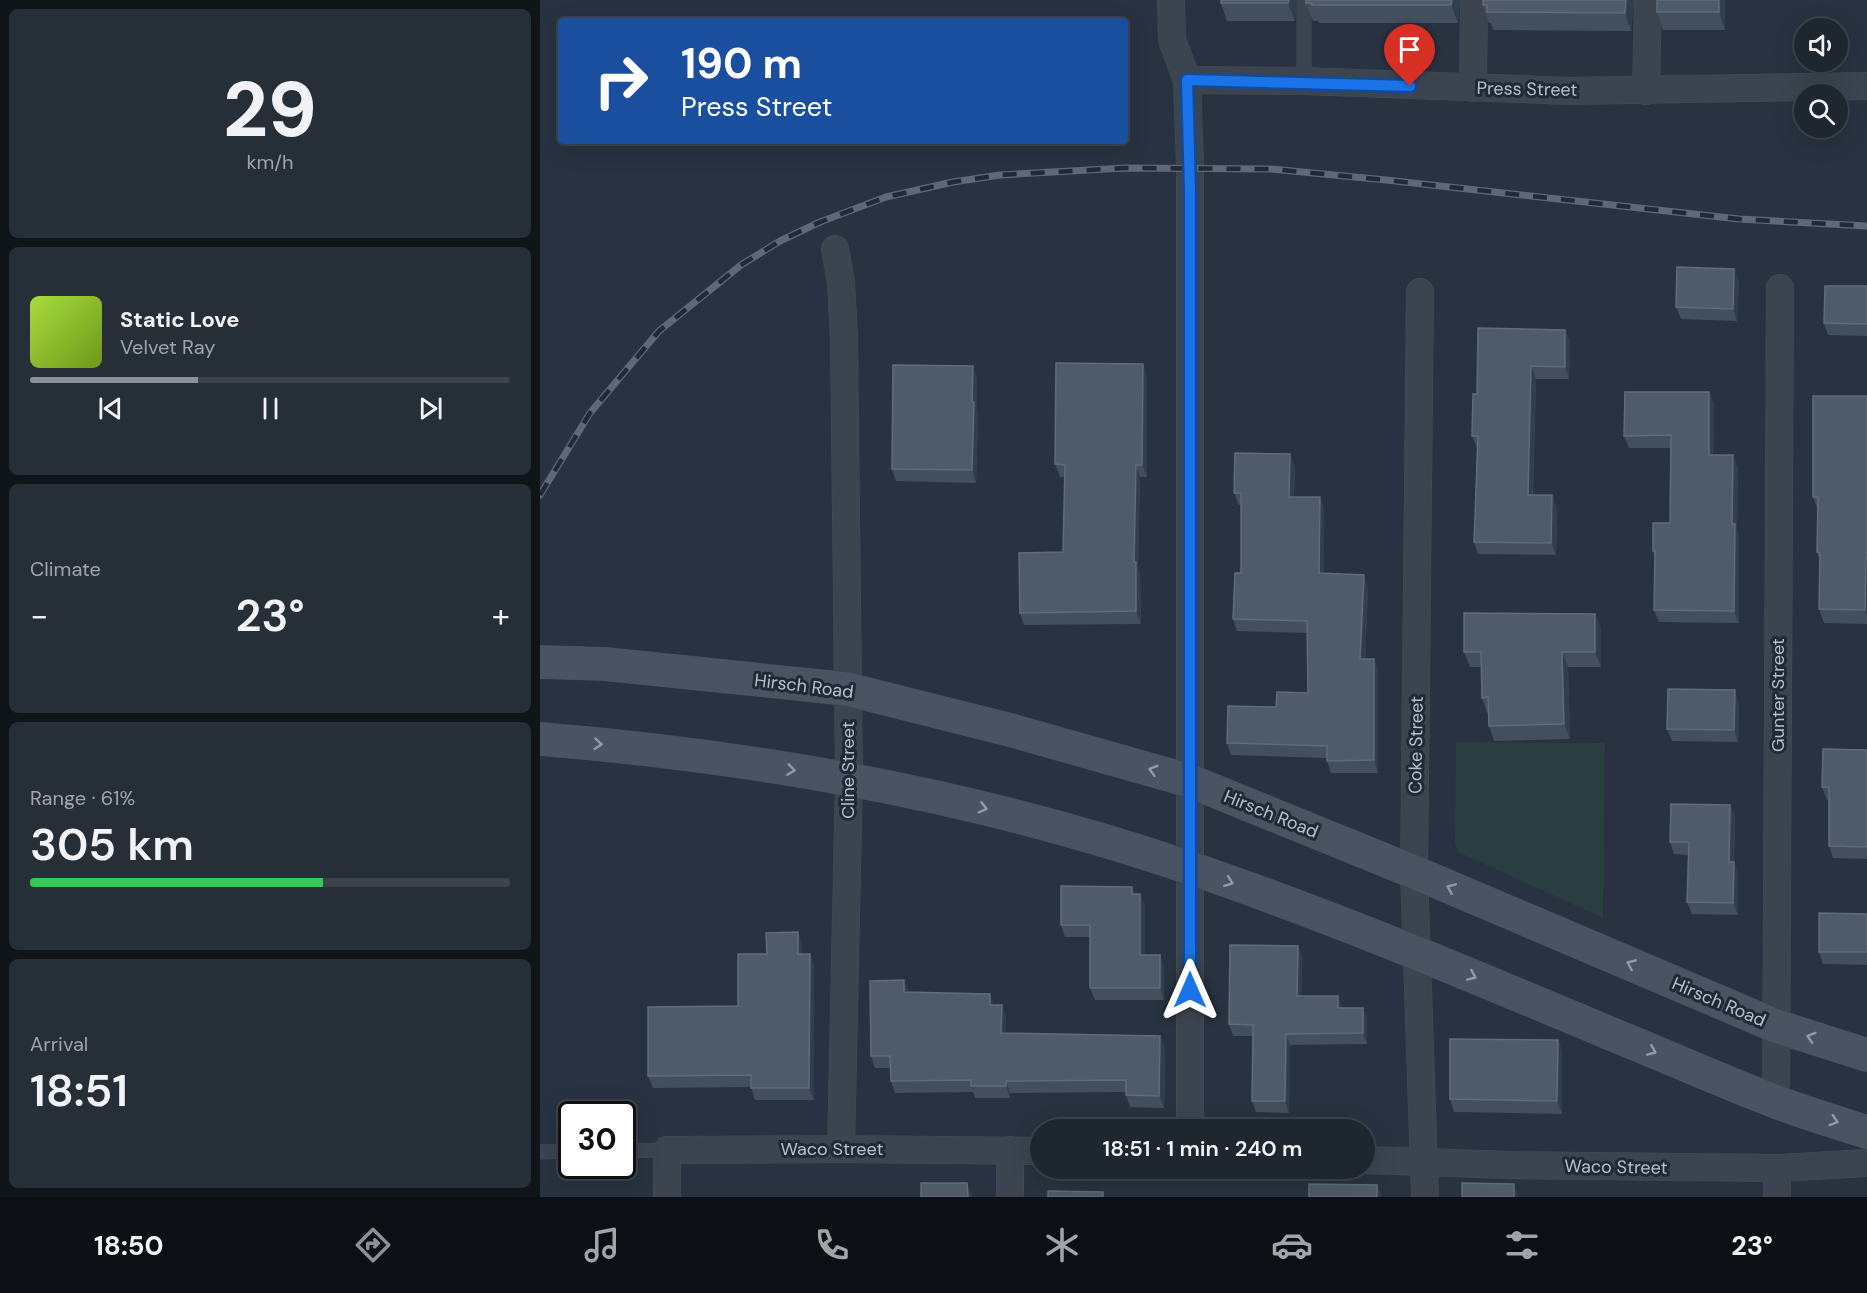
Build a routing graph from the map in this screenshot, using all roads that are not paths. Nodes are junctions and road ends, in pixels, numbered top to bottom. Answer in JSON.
{"nodes":[{"id":1,"x":1171,"y":0,"type":"edge"},
{"id":2,"x":1304,"y":0,"type":"edge"},
{"id":3,"x":1474,"y":0,"type":"edge"},
{"id":4,"x":1648,"y":0,"type":"edge"},
{"id":5,"x":1187,"y":80,"type":"junction"},
{"id":6,"x":1304,"y":81,"type":"junction"},
{"id":7,"x":1867,"y":86,"type":"edge"},
{"id":8,"x":1473,"y":88,"type":"junction"},
{"id":9,"x":1646,"y":90,"type":"junction"},
{"id":10,"x":835,"y":249,"type":"dead end"},
{"id":11,"x":1780,"y":288,"type":"dead end"},
{"id":12,"x":1420,"y":292,"type":"dead end"},
{"id":13,"x":540,"y":662,"type":"edge"},
{"id":14,"x":847,"y":689,"type":"junction"},
{"id":15,"x":540,"y":739,"type":"edge"},
{"id":16,"x":849,"y":778,"type":"junction"},
{"id":17,"x":1190,"y":781,"type":"junction"},
{"id":18,"x":1191,"y":868,"type":"junction"},
{"id":19,"x":1414,"y":872,"type":"junction"},
{"id":20,"x":1418,"y":953,"type":"junction"},
{"id":21,"x":1776,"y":1026,"type":"junction"},
{"id":22,"x":1867,"y":1055,"type":"edge"},
{"id":23,"x":1776,"y":1102,"type":"junction"},
{"id":24,"x":1190,"y":1119,"type":"edge"},
{"id":25,"x":1867,"y":1132,"type":"edge"},
{"id":26,"x":841,"y":1149,"type":"junction"},
{"id":27,"x":668,"y":1150,"type":"junction"},
{"id":28,"x":1010,"y":1150,"type":"junction"},
{"id":29,"x":558,"y":1151,"type":"edge"},
{"id":30,"x":636,"y":1151,"type":"edge"},
{"id":31,"x":1030,"y":1151,"type":"edge"},
{"id":32,"x":540,"y":1152,"type":"edge"},
{"id":33,"x":1375,"y":1160,"type":"edge"},
{"id":34,"x":1424,"y":1162,"type":"junction"},
{"id":35,"x":1867,"y":1163,"type":"edge"},
{"id":36,"x":1777,"y":1168,"type":"junction"},
{"id":37,"x":667,"y":1197,"type":"edge"},
{"id":38,"x":1010,"y":1197,"type":"edge"},
{"id":39,"x":1425,"y":1197,"type":"edge"},
{"id":40,"x":1777,"y":1197,"type":"edge"}],
"edges":[{"from":1,"to":5,"type":"street"},
{"from":2,"to":6,"type":"lane"},
{"from":3,"to":8,"type":"street"},
{"from":4,"to":9,"type":"street"},
{"from":5,"to":6,"type":"street","name":"Press Street"},
{"from":5,"to":17,"type":"street"},
{"from":6,"to":8,"type":"street","name":"Press Street"},
{"from":7,"to":9,"type":"street","name":"Press Street"},
{"from":8,"to":9,"type":"street","name":"Press Street"},
{"from":10,"to":14,"type":"street","name":"Cline Street"},
{"from":11,"to":21,"type":"street","name":"Gunter Street"},
{"from":12,"to":19,"type":"street","name":"Coke Street"},
{"from":13,"to":14,"type":"main road","name":"Hirsch Road"},
{"from":14,"to":16,"type":"street","name":"Cline Street"},
{"from":17,"to":14,"type":"main road","name":"Hirsch Road","one_way":true},
{"from":15,"to":16,"type":"main road","one_way":true},
{"from":16,"to":18,"type":"main road","one_way":true},
{"from":16,"to":26,"type":"street","name":"Cline Street"},
{"from":17,"to":18,"type":"street"},
{"from":17,"to":19,"type":"main road","name":"Hirsch Road"},
{"from":18,"to":20,"type":"main road","one_way":true},
{"from":18,"to":24,"type":"street"},
{"from":19,"to":20,"type":"street","name":"Coke Street"},
{"from":21,"to":19,"type":"main road","name":"Hirsch Road","one_way":true},
{"from":20,"to":23,"type":"main road","one_way":true},
{"from":20,"to":34,"type":"street","name":"Coke Street"},
{"from":22,"to":21,"type":"main road","name":"Hirsch Road","one_way":true},
{"from":21,"to":23,"type":"street","name":"Gunter Street"},
{"from":23,"to":25,"type":"main road","one_way":true},
{"from":26,"to":27,"type":"street","name":"Waco Street"},
{"from":26,"to":28,"type":"street","name":"Waco Street"},
{"from":27,"to":30,"type":"lane","name":"Waco Street"},
{"from":27,"to":37,"type":"street"},
{"from":28,"to":31,"type":"street","name":"Waco Street"},
{"from":28,"to":38,"type":"street"},
{"from":29,"to":32,"type":"lane"},
{"from":33,"to":34,"type":"street","name":"Waco Street"},
{"from":34,"to":36,"type":"street","name":"Waco Street"},
{"from":34,"to":39,"type":"street","name":"Coke Street"},
{"from":35,"to":36,"type":"street","name":"Waco Street"},
{"from":36,"to":40,"type":"street"}]}
